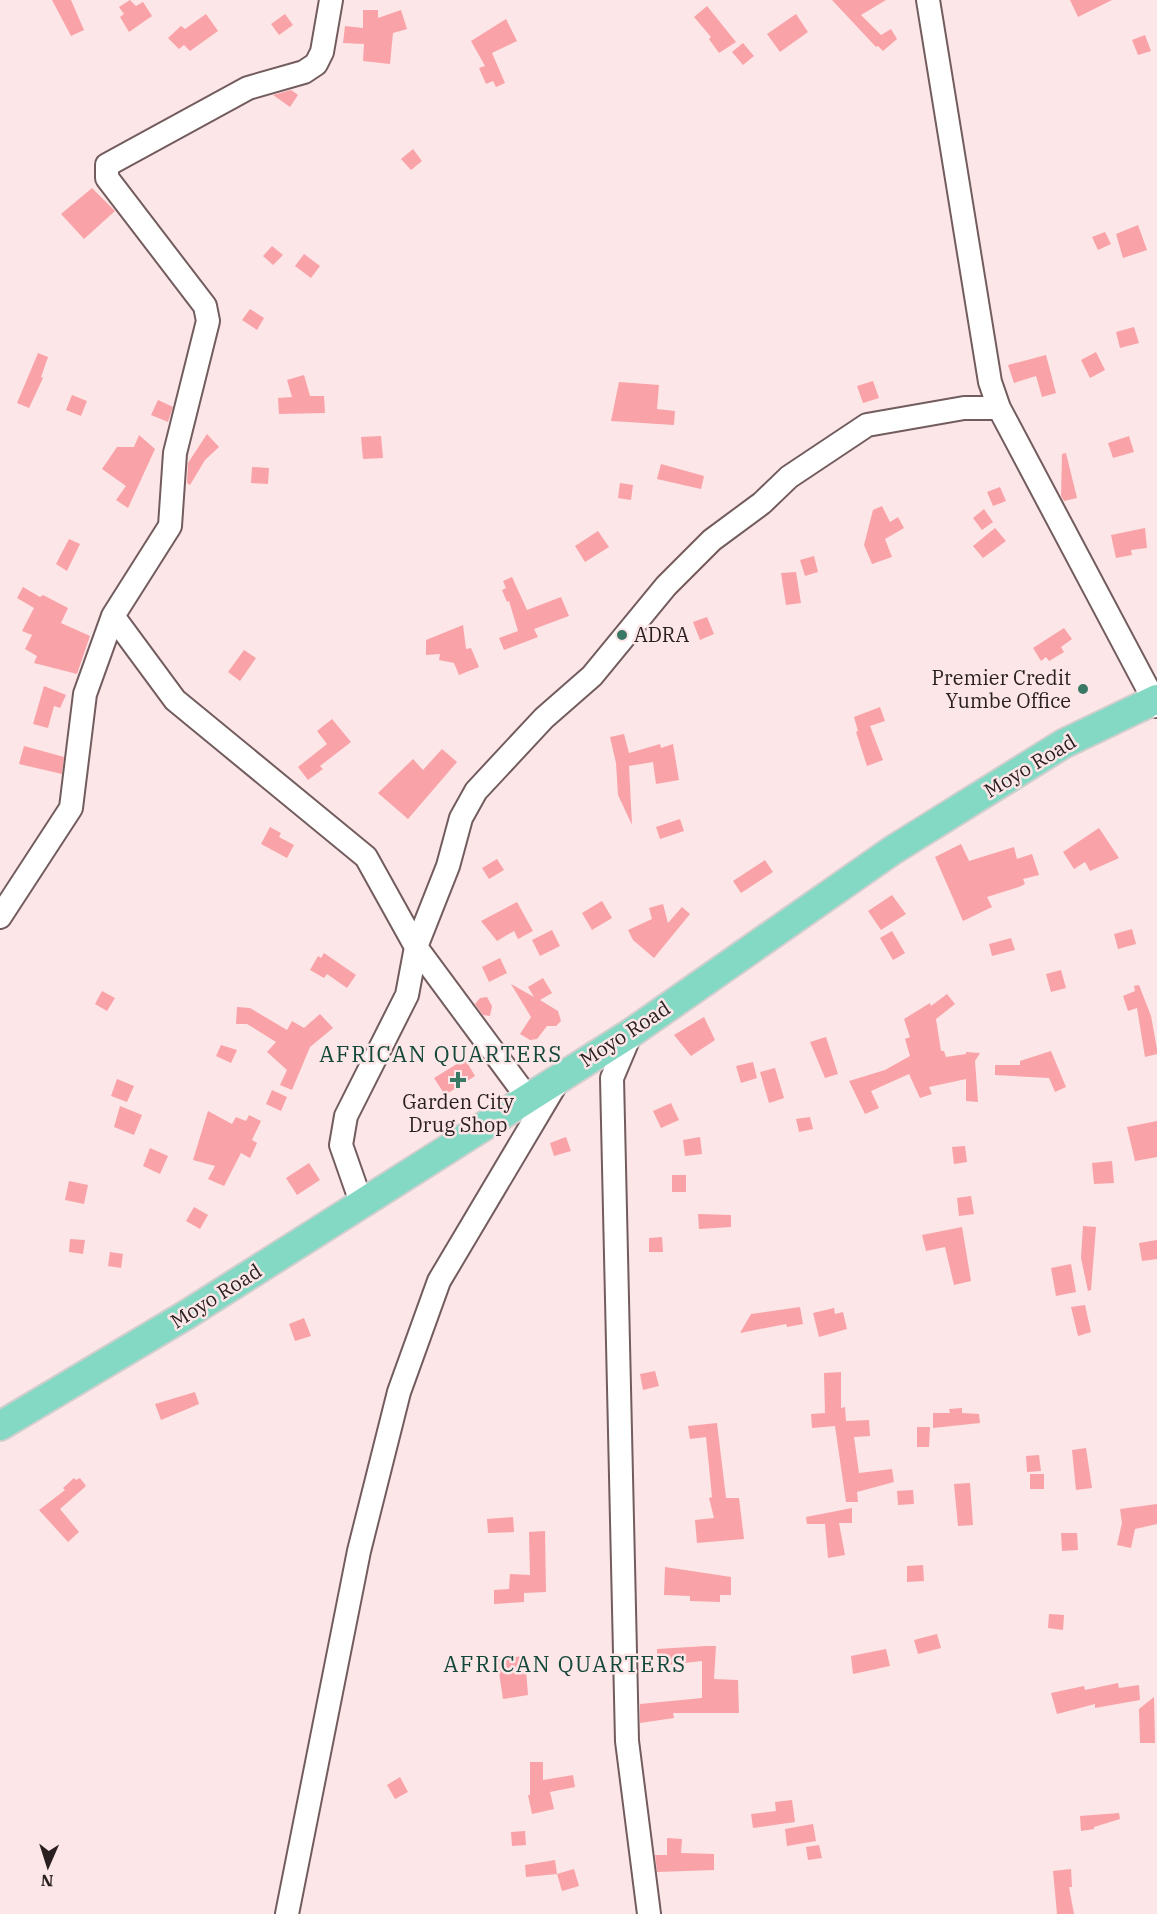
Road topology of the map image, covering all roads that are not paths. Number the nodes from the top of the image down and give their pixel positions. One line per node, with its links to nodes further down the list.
1 (331, 0): 6 (street)
2 (928, 0): 3 (street)
3 (990, 382): 4 (street); 5 (street)
4 (964, 408): 5 (street); 9 (street)
5 (999, 408): 7 (street)
6 (113, 616): 8 (street); 9 (street)
7 (1156, 702): 10 (main road, Moyo Road)
8 (0, 918)
9 (416, 947): 12 (street); 13 (street)
10 (631, 1033): 11 (main road, Moyo Road); 16 (street)
11 (561, 1075): 12 (main road, Moyo Road); 15 (street)
12 (527, 1096): 13 (main road, Moyo Road)
13 (362, 1205): 14 (main road, Moyo Road)
14 (0, 1426)
15 (287, 1914)
16 (649, 1914)

